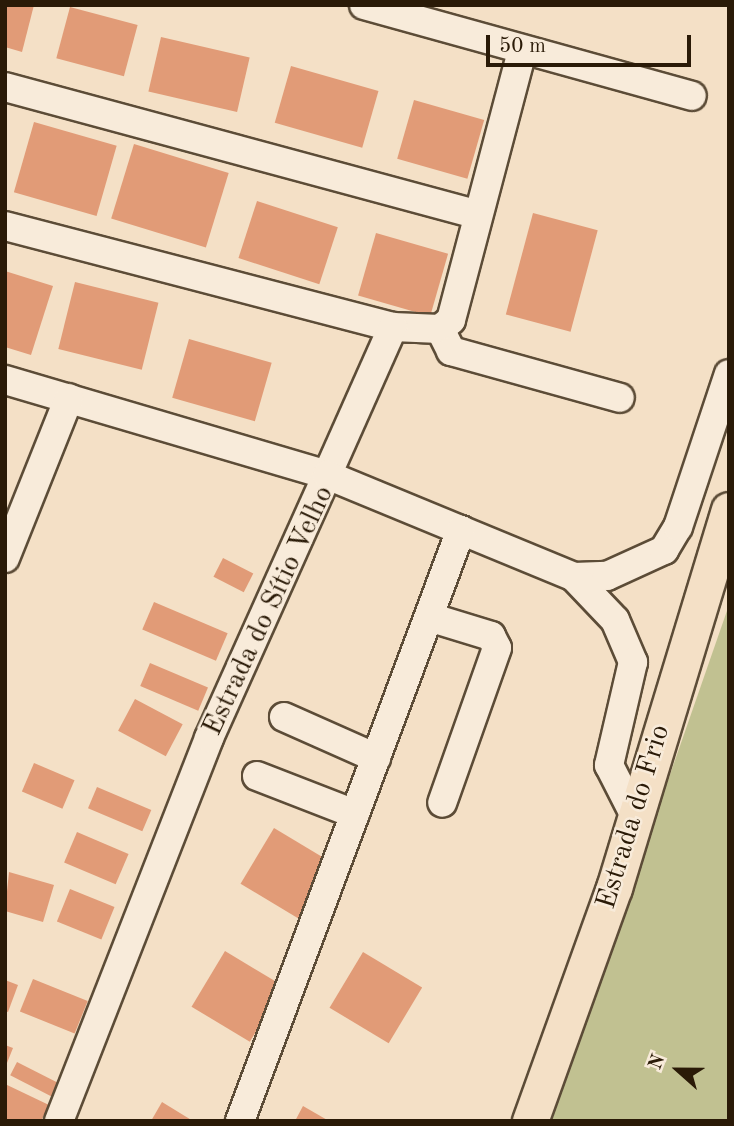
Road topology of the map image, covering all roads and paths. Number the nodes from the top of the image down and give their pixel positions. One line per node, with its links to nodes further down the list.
1 (364, 5): 2 (street)
2 (522, 52): 4 (street); 5 (street)
3 (5, 86): 5 (street)
4 (692, 96)
5 (478, 215): 8 (street)
6 (5, 226): 7 (street)
7 (393, 327): 8 (street); 13 (street)
8 (440, 329): 12 (street)
9 (729, 374): 17 (street)
10 (5, 380): 11 (street)
11 (69, 398): 13 (street); 16 (street)
12 (620, 398)
13 (327, 475): 15 (street, Estrada do Sítio Velho); 25 (street, Estrada do Sítio Velho)
14 (729, 510): 24 (main road, Estrada do Frio)
15 (461, 530): 17 (street, Estrada do Sítio Velho); 18 (street)
16 (5, 558)
17 (574, 577): 24 (street, Estrada do Sítio Velho)
18 (429, 617): 20 (street); 22 (street)
19 (284, 717): 20 (street)
20 (376, 758): 23 (street)
21 (257, 776): 23 (street)
22 (442, 803)
23 (355, 814): 26 (street)
24 (634, 814): 27 (main road, Estrada do Frio)
25 (58, 1121)
26 (240, 1121)
27 (530, 1121)

